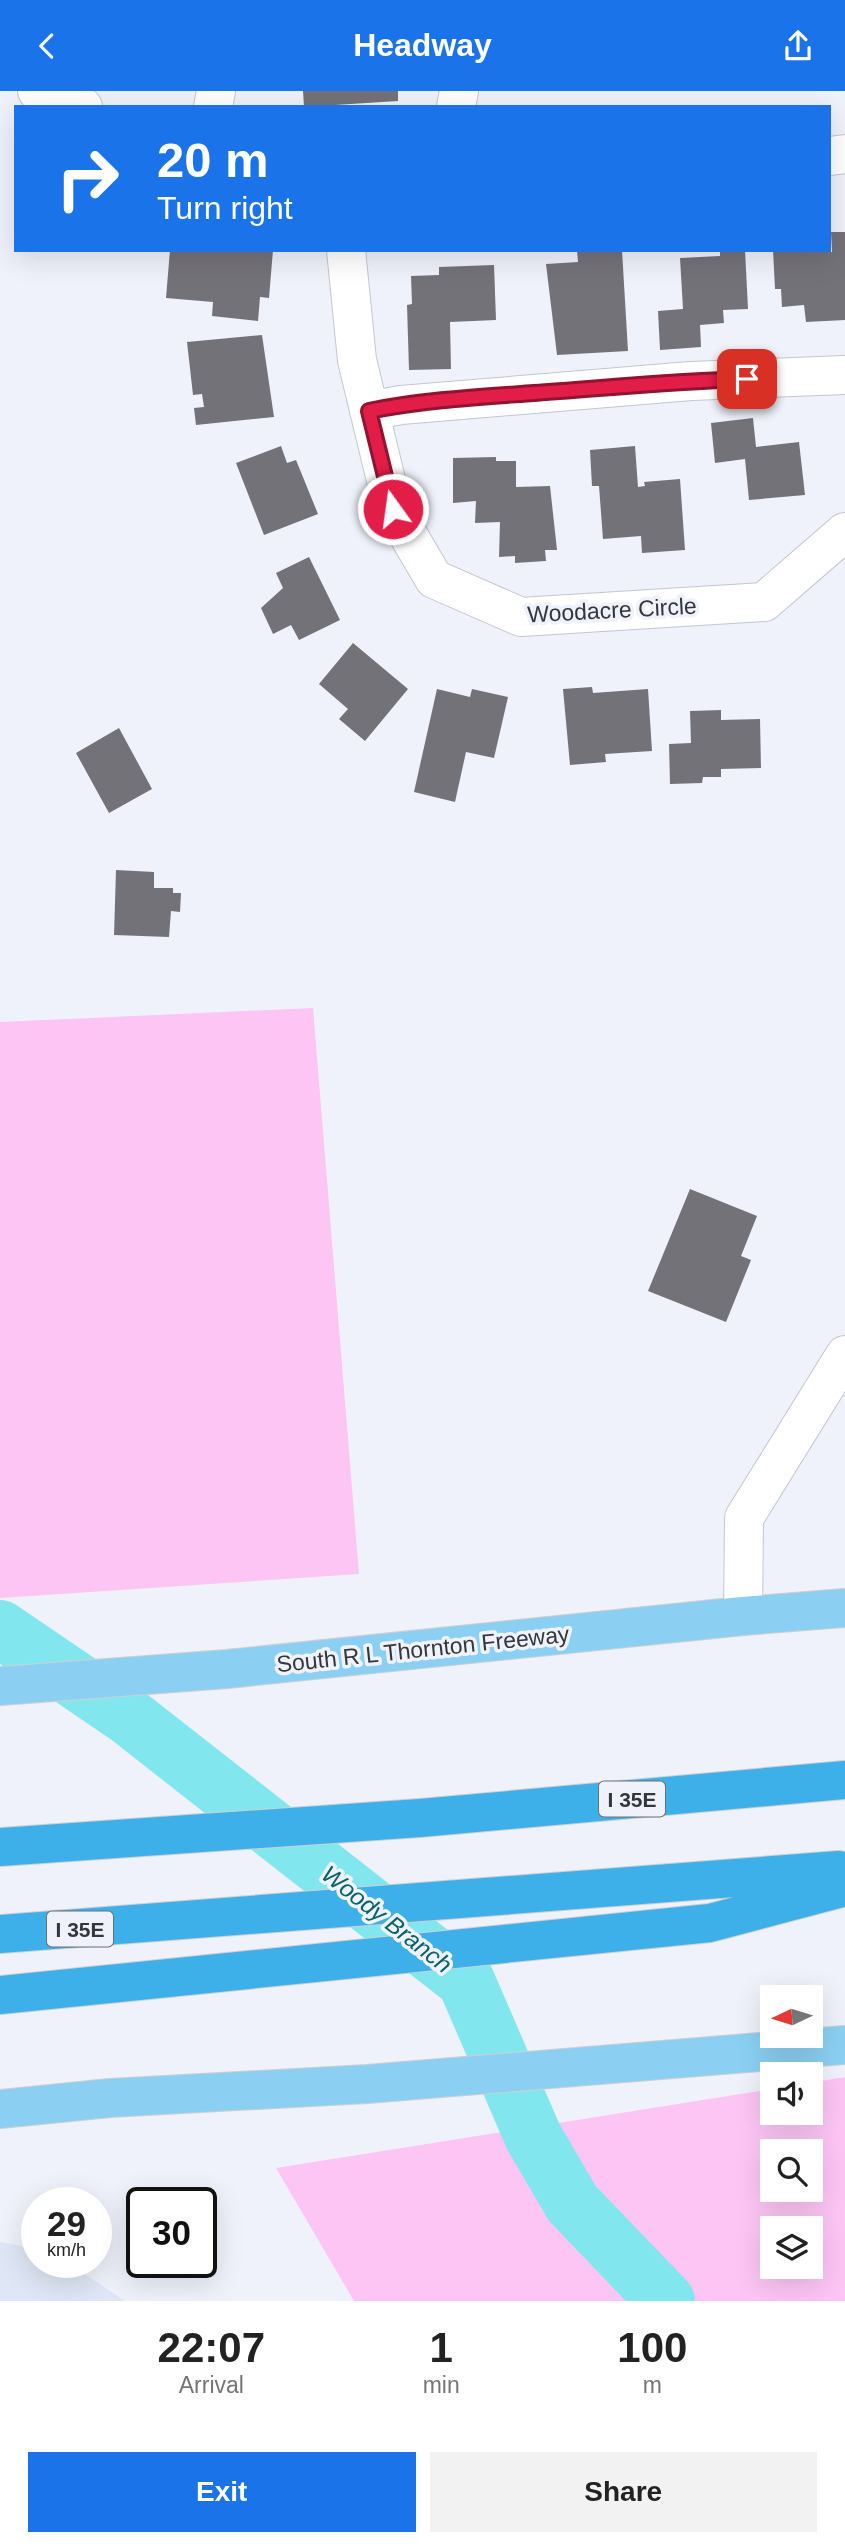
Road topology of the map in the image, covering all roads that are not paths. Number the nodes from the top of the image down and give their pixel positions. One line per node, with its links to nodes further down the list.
1 (37, 91): 2 (street)
2 (77, 105)
3 (346, 252): 5 (street, Woodacre Circle)
4 (845, 375): 5 (street)
5 (369, 411): 6 (street, Woodacre Circle)
6 (845, 532)
7 (845, 1355): 9 (street)
8 (845, 1608): 9 (main road, South R L Thornton Freeway)
9 (743, 1616): 10 (main road, South R L Thornton Freeway)
10 (0, 1686)
11 (845, 1780): 12 (highway, I 35E)
12 (0, 1847)
13 (845, 1870): 15 (highway, I 35E)
14 (845, 1887): 16 (highway)
15 (0, 1934)
16 (0, 1995)
17 (845, 2045): 18 (main road)
18 (0, 2109)

